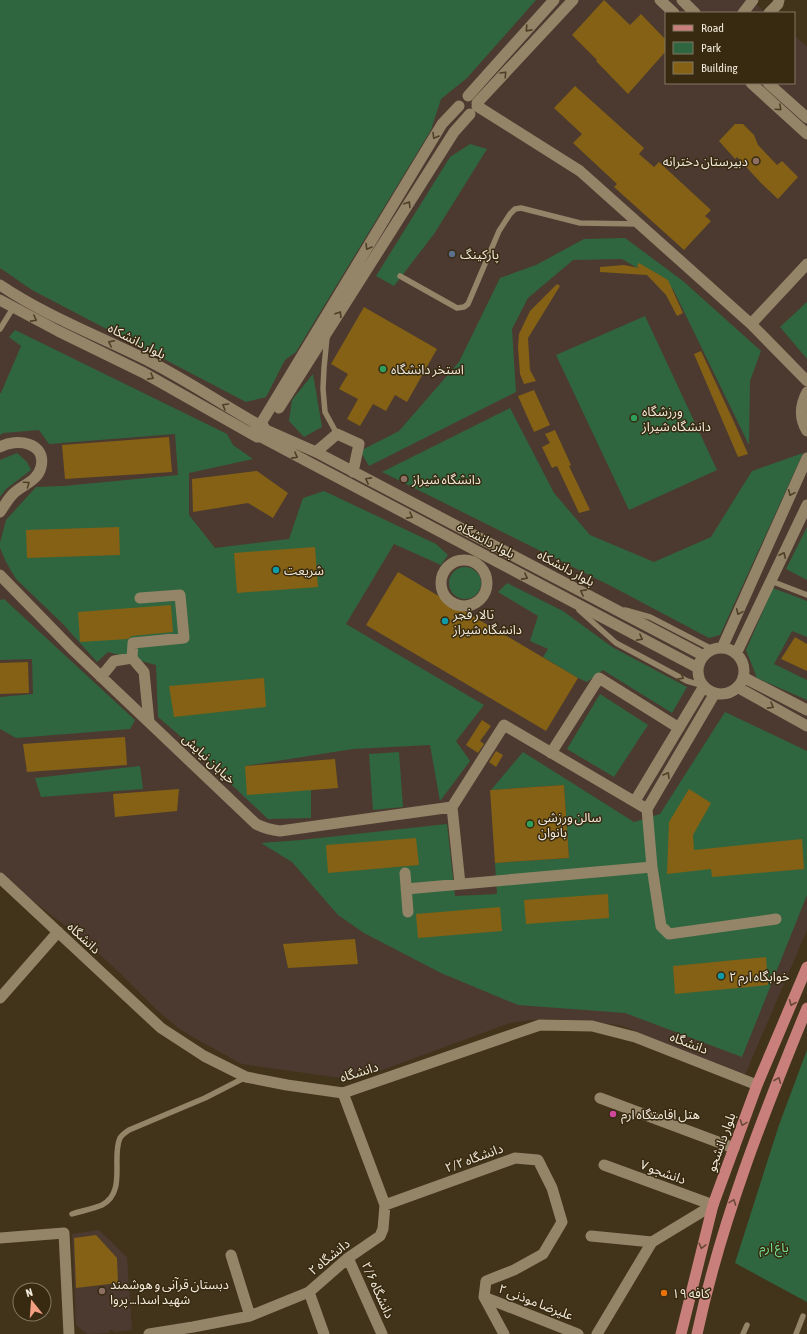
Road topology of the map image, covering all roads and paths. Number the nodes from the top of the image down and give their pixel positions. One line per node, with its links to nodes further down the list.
1 (554, 0): 13 (street, one-way to 13)
2 (574, 0): 13 (street, one-way to 2)
3 (660, 0): 7 (street)
4 (682, 0): 8 (street)
5 (753, 0): 9 (street)
6 (779, 0): 10 (street)
7 (673, 12)
8 (694, 12)
9 (744, 12)
10 (769, 12)
11 (752, 84): 15 (street, one-way to 15)
12 (769, 84): 14 (street)
13 (473, 104): 16 (street); 24 (street, one-way to 13); 26 (street, one-way to 26)
14 (807, 118)
15 (807, 134)
16 (640, 224): 18 (lane); 22 (street)
17 (807, 264): 22 (street)
18 (400, 276)
19 (0, 285): 28 (street, بلوار دانشکاه, one-way to 19)
20 (0, 300): 21 (street, بلوار دانشکاه)
21 (13, 308): 23 (lane); 28 (street, بلوار دانشکاه, one-way to 28)
22 (751, 324): 25 (street)
23 (0, 329)
24 (328, 331): 26 (street); 30 (lane)
25 (807, 381)
26 (286, 390): 28 (street)
27 (807, 392): 29 (street)
28 (261, 430): 32 (street, بلوار دانشکاه); 42 (street, بلوار دانشگاه, one-way to 42)
29 (807, 431)
30 (337, 434): 32 (street); 34 (street)
31 (0, 448): 36 (street, one-way to 31)
32 (316, 452): 34 (street, بلوار دانشکاه)
33 (807, 458): 44 (street, one-way to 44)
34 (353, 472): 43 (street, بلوار دانشکاه, one-way to 34)
35 (807, 505): 38 (street, one-way to 35)
36 (0, 512)
37 (0, 575): 49 (street, خیابان نیایش)
38 (771, 581): 40 (lane); 45 (street)
39 (484, 594): 39 (street)
40 (807, 595)
41 (140, 598): 47 (street)
42 (569, 600): 48 (street, بلوار دانشگاه, one-way to 48); 51 (lane, one-way to 51)
43 (607, 605): 44 (lane); 46 (street, بلوار دانشکاه)
44 (718, 649): 45 (street); 46 (street)
45 (736, 654): 50 (street)
46 (704, 656): 48 (street)
47 (132, 658): 49 (street); 55 (street)
48 (698, 668): 51 (street)
49 (101, 677): 55 (street, خیابان نیایش)
50 (743, 677): 52 (street); 54 (street)
51 (704, 686): 53 (street); 57 (street)
52 (737, 687): 53 (street); 56 (street, one-way to 56)
53 (715, 693): 61 (street, one-way to 53)
54 (807, 710)
55 (149, 722): 60 (street, خیابان نیایش)
56 (807, 726)
57 (679, 728): 58 (street); 59 (street)
58 (551, 753): 59 (street); 60 (street)
59 (635, 801): 61 (street)
60 (452, 807): 65 (street)
61 (646, 809): 62 (street)
62 (652, 867): 65 (street); 68 (street)
63 (405, 873): 66 (street)
64 (0, 878): 69 (street, دانشگاه)
65 (460, 884): 66 (street)
66 (406, 888): 67 (street)
67 (408, 912)
68 (776, 919)
69 (58, 932): 71 (street); 73 (street, دانشگاه)
70 (807, 967): 74 (main road, بلوار دانشجو, one-way to 74)
71 (0, 998)
72 (807, 1008): 100 (main road, one-way to 72)
73 (246, 1077): 75 (street, دانشگاه); 81 (lane)
74 (757, 1085): 75 (street, دانشگاه); 77 (main road, بلوار دانشجو, one-way to 77)
75 (344, 1093): 79 (street, ۲ دانشگاه)
76 (600, 1098): 77 (street)
77 (734, 1148): 80 (main road, بلوار دانشجو)
78 (604, 1165): 80 (street, ۷ دانشجو)
79 (385, 1205): 86 (street, ۲ دانشگاه); 88 (street, ۲/۲ دانشگاه)
80 (713, 1205): 84 (street); 99 (main road, بلوار دانشجو, one-way to 99)
81 (72, 1214)
82 (591, 1236): 84 (street)
83 (0, 1238): 92 (street)
84 (652, 1242): 98 (street)
85 (231, 1255): 89 (street)
86 (348, 1258): 87 (street, ۲ دانشگاه); 95 (street, ۲/۶ دانشگاه)
87 (309, 1292): 89 (street, ۲ دانشگاه); 94 (street)
88 (484, 1297): 96 (street); 97 (street, ۲ علیرضا موذنی)
89 (250, 1316): 93 (street, ۲ دانشگاه)
90 (803, 1316): 102 (lane)
91 (747, 1325): 101 (lane)
92 (69, 1334)
93 (149, 1334)
94 (324, 1334)
95 (382, 1334)
96 (504, 1334)
97 (578, 1334)
98 (597, 1334)
99 (681, 1334)
100 (697, 1334)
101 (743, 1334)
102 (796, 1334)

